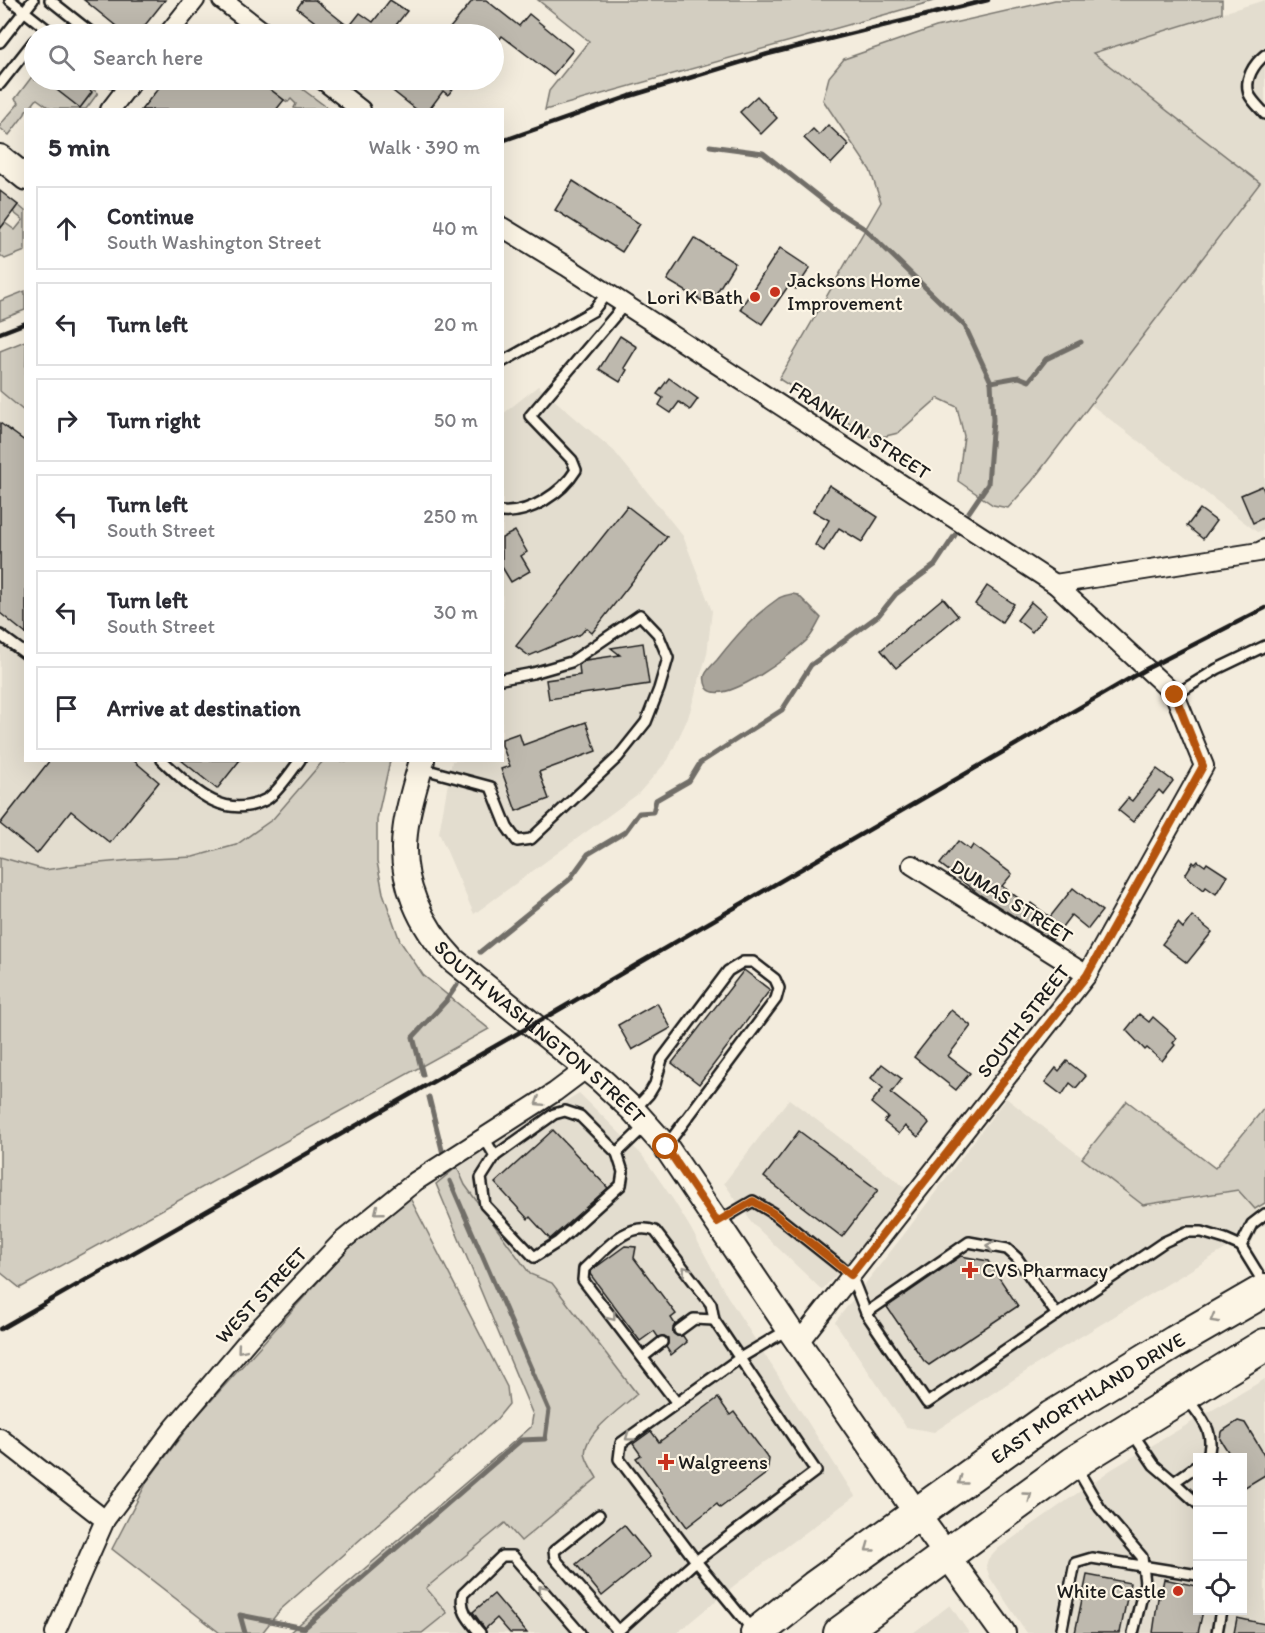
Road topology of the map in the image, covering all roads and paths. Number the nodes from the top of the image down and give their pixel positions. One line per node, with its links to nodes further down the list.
1 (10, 0): 6 (lane)
2 (33, 0): 6 (lane)
3 (50, 0): 8 (lane)
4 (195, 0): 9 (street)
5 (222, 0): 10 (street)
6 (24, 11): 7 (lane); 11 (lane)
7 (36, 24)
8 (80, 24)
9 (176, 24)
10 (253, 24)
11 (0, 42)
12 (24, 54): 14 (lane)
13 (1265, 55): 19 (lane)
14 (0, 84)
15 (120, 90): 18 (street)
16 (334, 90): 17 (street)
17 (352, 107)
18 (111, 108)
19 (1265, 114)
20 (0, 157): 21 (main road)
21 (24, 176)
22 (504, 228): 23 (street, FRANKLIN STREET)
23 (607, 293): 24 (street, FRANKLIN STREET); 25 (lane)
24 (625, 304): 26 (lane); 28 (street, FRANKLIN STREET)
25 (504, 361)
26 (504, 512)
27 (1265, 549): 28 (street)
28 (1056, 584): 33 (street, FRANKLIN STREET)
29 (0, 635): 31 (lane)
30 (1265, 646): 33 (lane)
31 (24, 653)
32 (504, 679): 36 (lane)
33 (1175, 695): 38 (street, SOUTH STREET)
34 (164, 762): 35 (lane)
35 (298, 762)
36 (421, 764): 39 (main road, SOUTH WASHINGTON STREET)
37 (912, 865): 38 (street, DUMAS STREET)
38 (1087, 975): 48 (street, SOUTH STREET)
39 (587, 1068): 40 (main road, SOUTH WASHINGTON STREET); 41 (street, WEST STREET, one-way to 41)
40 (640, 1117): 42 (main road, SOUTH WASHINGTON STREET); 42 (lane); 43 (lane)
41 (483, 1136): 44 (lane); 71 (street, WEST STREET, one-way to 71)
42 (666, 1147): 46 (main road, SOUTH WASHINGTON STREET)
43 (617, 1154): 44 (lane); 44 (lane)
44 (495, 1156)
45 (1265, 1214): 47 (lane)
46 (717, 1222): 48 (lane); 55 (main road, SOUTH WASHINGTON STREET)
47 (1241, 1246): 49 (lane); 52 (lane)
48 (851, 1275): 51 (lane); 55 (street, SOUTH STREET)
49 (1265, 1285)
50 (1265, 1290): 69 (highway, EAST MORTHLAND DRIVE, one-way to 69)
51 (866, 1313): 52 (lane, one-way to 51); 52 (lane)
52 (1057, 1315)
53 (714, 1320): 54 (lane); 58 (lane, one-way to 58); 59 (lane)
54 (679, 1330)
55 (794, 1336): 59 (lane); 69 (main road, SOUTH WASHINGTON STREET)
56 (662, 1342): 58 (lane)
57 (1265, 1345): 60 (highway)
58 (643, 1357): 61 (lane)
59 (740, 1358): 61 (lane); 73 (lane)
60 (1184, 1394): 62 (highway); 64 (lane)
61 (677, 1403): 73 (lane, one-way to 73)
62 (1129, 1428): 65 (highway); 67 (lane)
63 (0, 1438): 71 (street)
64 (1209, 1453)
65 (1073, 1463): 72 (highway, one-way to 65); 74 (lane)
66 (1193, 1468): 67 (lane)
67 (1174, 1482): 68 (lane)
68 (1193, 1500)
69 (917, 1514): 72 (main road, SOUTH WASHINGTON STREET); 81 (highway, EAST MORTHLAND DRIVE, one-way to 81)
70 (599, 1515): 77 (lane)
71 (105, 1520): 78 (street, WEST STREET)
72 (947, 1555): 82 (highway); 83 (main road, SOUTH WASHINGTON STREET)
73 (696, 1561): 77 (lane); 81 (lane)
74 (1143, 1566): 75 (lane); 84 (lane); 85 (lane)
75 (1193, 1574)
76 (1220, 1615): 86 (lane)
77 (617, 1632)
78 (55, 1633)
79 (480, 1633): 80 (lane, one-way to 79)
80 (580, 1633)
81 (756, 1633)
82 (840, 1633)
83 (1003, 1633)
84 (1060, 1633)
85 (1133, 1633)
86 (1217, 1633)

